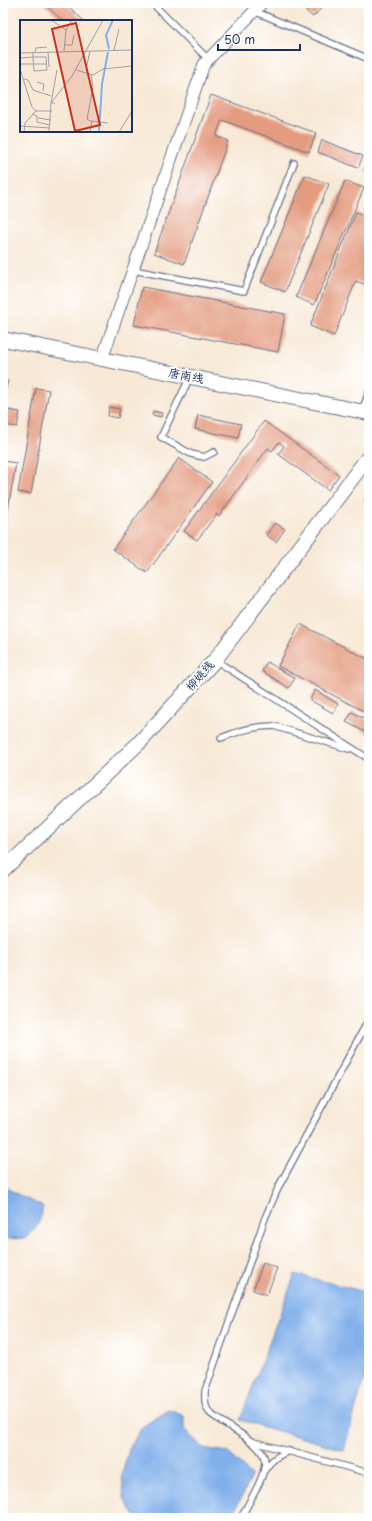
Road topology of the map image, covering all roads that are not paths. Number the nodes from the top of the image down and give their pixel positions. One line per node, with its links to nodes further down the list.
1 (152, 3): 4 (lane)
2 (262, 3): 3 (street)
3 (254, 11): 4 (street); 5 (lane)
4 (208, 59): 7 (street)
5 (369, 59)
6 (294, 163): 7 (lane)
7 (133, 270): 9 (street)
8 (3, 339): 9 (street, 唐南线)
9 (102, 359): 10 (street, 唐南线)
10 (190, 377): 12 (street, 唐南线); 13 (lane)
11 (369, 392): 12 (lane)
12 (365, 412)
13 (214, 452)
14 (369, 456): 15 (street, 柳姚线)
15 (214, 660): 17 (lane); 19 (street, 柳姚线)
16 (221, 738): 17 (lane)
17 (355, 751): 18 (lane)
18 (369, 759)
19 (3, 870)
20 (369, 1018): 21 (lane)
21 (250, 1441): 22 (lane); 24 (lane)
22 (289, 1451): 23 (lane); 24 (lane)
23 (369, 1473)
24 (262, 1475): 25 (lane)
25 (241, 1518)

